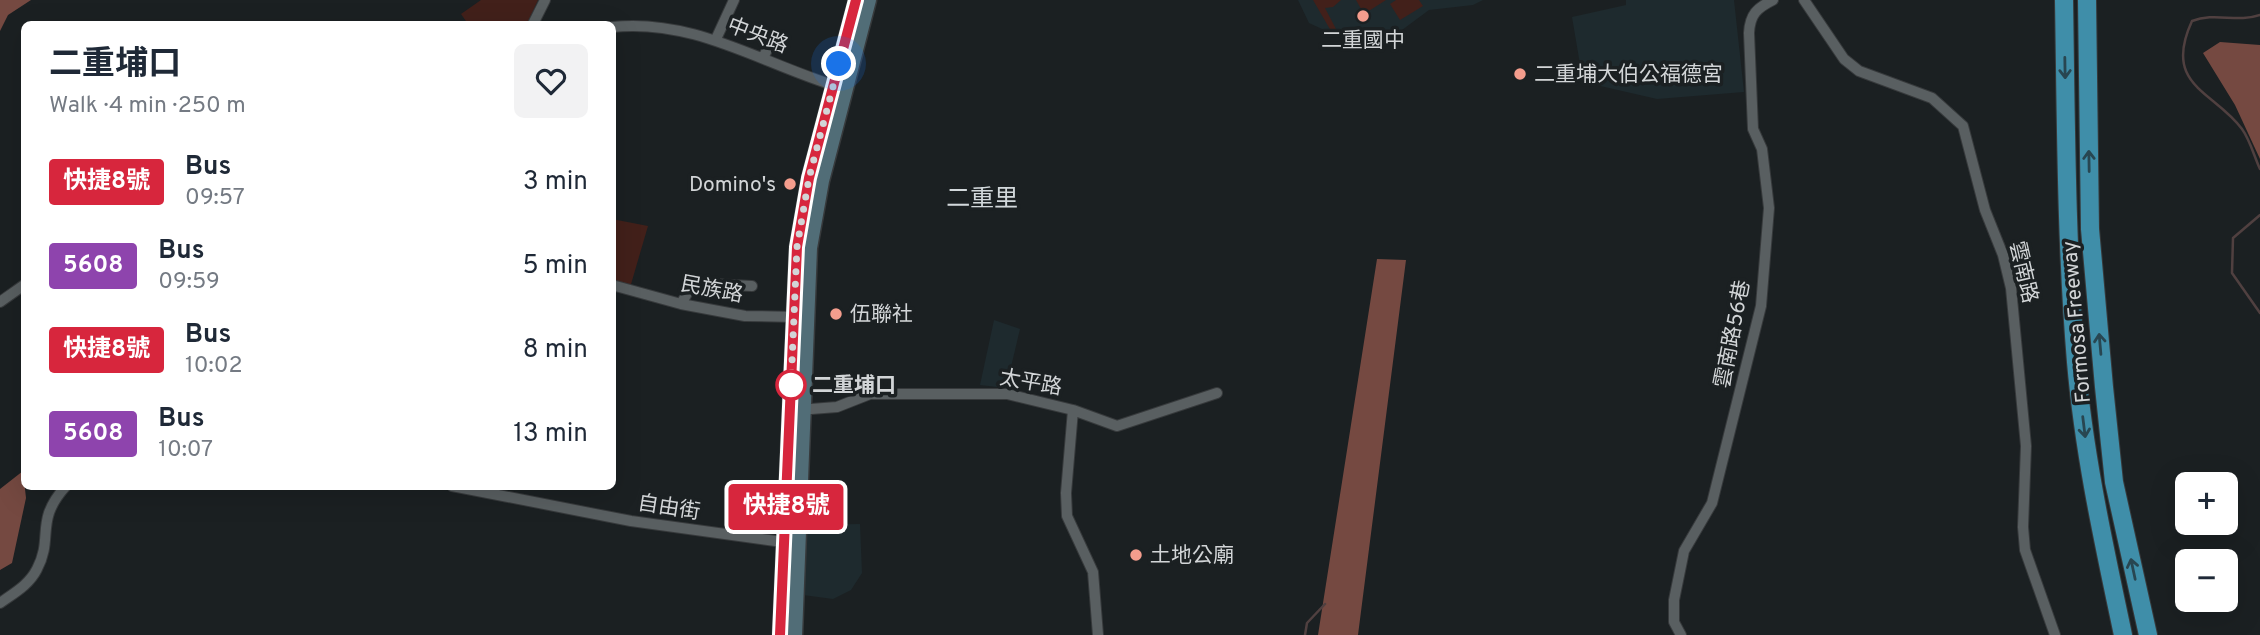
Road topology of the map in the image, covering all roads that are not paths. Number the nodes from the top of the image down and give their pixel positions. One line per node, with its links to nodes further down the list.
1 (545, 0): 9 (street)
2 (734, 0): 12 (street)
3 (856, 0): 14 (main road)
4 (869, 0): 14 (main road)
5 (1773, 0): 31 (street, 雲南路56巷)
6 (1804, 0): 32 (street, 雲南路)
7 (2064, 0): 33 (highway, Formosa Freeway, one-way to 33)
8 (2087, 0): 34 (highway, Formosa Freeway, one-way to 8)
9 (534, 21)
10 (616, 27): 12 (street, 中央路)
11 (775, 34): 13 (street)
12 (716, 39): 13 (street, 中央路)
13 (763, 58): 14 (street, 中央路)
14 (839, 87): 20 (main road)
15 (616, 286): 19 (street, 民族路)
16 (752, 286): 19 (street)
17 (21, 287): 18 (street)
18 (0, 302)
19 (681, 304): 20 (street, 民族路)
20 (799, 317): 22 (main road)
21 (1217, 393): 23 (street, 太平路)
22 (797, 410): 23 (street, 太平路); 26 (main road)
23 (1073, 410): 30 (street)
24 (62, 490): 27 (street)
25 (472, 490): 26 (street, 自由街)
26 (791, 543): 28 (main road); 29 (main road)
27 (0, 603)
28 (780, 635)
29 (795, 635)
30 (1098, 635)
31 (1681, 635)
32 (2055, 635)
33 (2123, 635)
34 (2148, 635)

